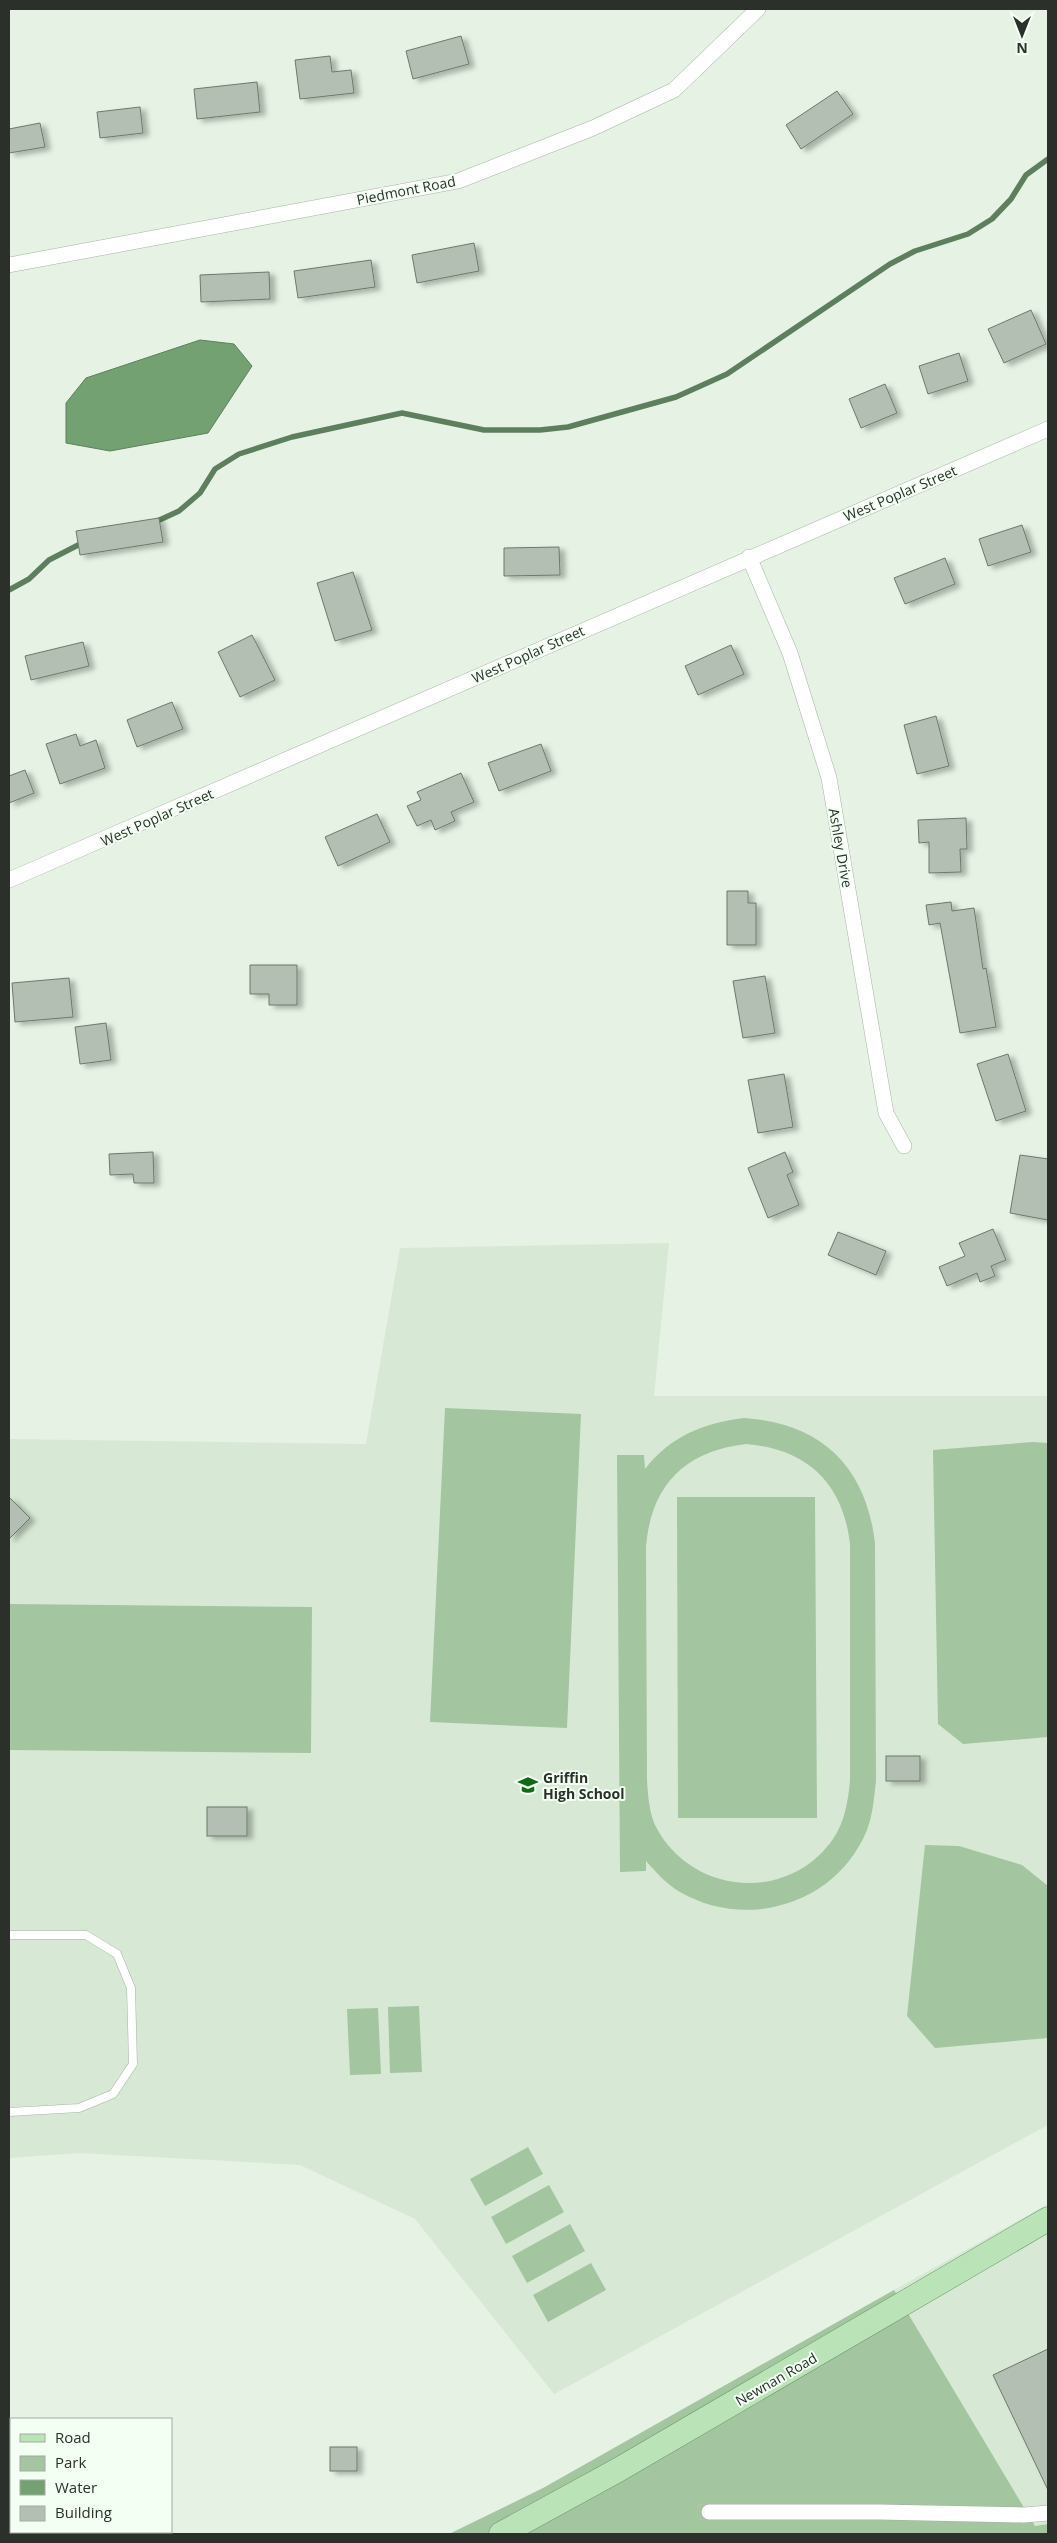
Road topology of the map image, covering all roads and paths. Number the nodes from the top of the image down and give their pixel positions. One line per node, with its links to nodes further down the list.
1 (758, 9): 2 (street, Piedmont Road)
2 (9, 265)
3 (1048, 429): 4 (street, West Poplar Street)
4 (749, 558): 5 (street, West Poplar Street); 6 (street, Ashley Drive)
5 (9, 880)
6 (904, 1146)
7 (9, 1936): 8 (lane)
8 (9, 2112)
9 (1048, 2219): 12 (main road, Newnan Road)
10 (709, 2512): 11 (street)
11 (1048, 2513)
12 (501, 2534)

